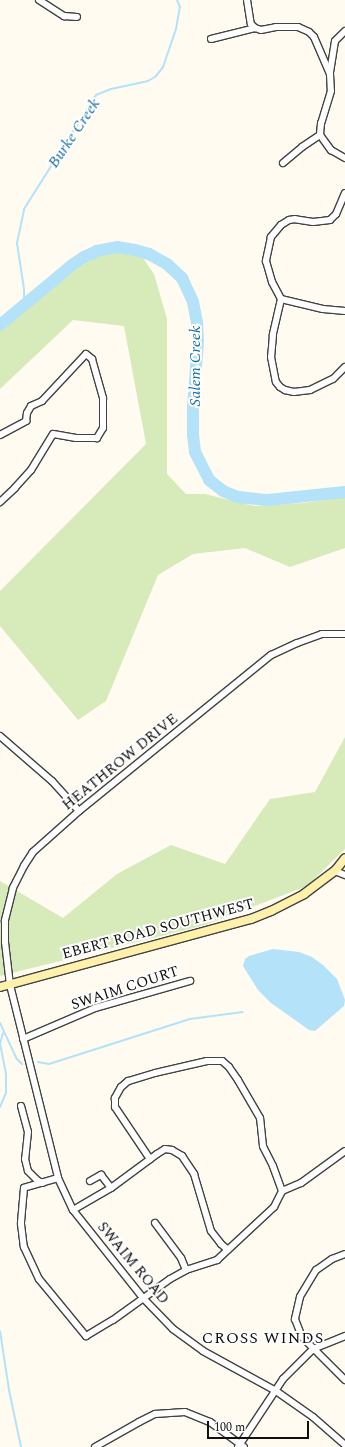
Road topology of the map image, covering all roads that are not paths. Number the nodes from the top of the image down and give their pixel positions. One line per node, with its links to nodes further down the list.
1 (39, 0): 3 (street)
2 (247, 0): 4 (street)
3 (77, 17)
4 (255, 28): 6 (street); 7 (street)
5 (345, 31): 7 (street)
6 (211, 39)
7 (330, 74): 8 (street)
8 (320, 135): 9 (street); 10 (street)
9 (345, 158)
10 (283, 163)
11 (345, 194): 12 (street)
12 (281, 299): 13 (street); 14 (street)
13 (345, 310)
14 (345, 367)
15 (0, 435): 16 (street)
16 (0, 502)
17 (345, 634): 19 (street, HEATHROW DRIVE)
18 (0, 736): 19 (street)
19 (79, 811): 24 (street, HEATHROW DRIVE)
20 (345, 858): 21 (main road, EBERT ROAD SOUTHWEST)
21 (335, 871): 22 (street); 24 (main road, EBERT ROAD SOUTHWEST)
22 (345, 875)
23 (190, 981): 27 (street, SWAIM COURT)
24 (10, 984): 25 (main road, EBERT ROAD SOUTHWEST); 26 (street, HEATHROW DRIVE)
25 (0, 987)
26 (16, 1012): 27 (street, SWAIM ROAD)
27 (23, 1039): 31 (street, SWAIM ROAD)
28 (21, 1106): 33 (street)
29 (345, 1150): 35 (street)
30 (150, 1159): 34 (street); 35 (street); 38 (street)
31 (58, 1178): 33 (street); 36 (street, SWAIM ROAD)
32 (90, 1181): 34 (street)
33 (44, 1183): 41 (street)
34 (111, 1188): 36 (street)
35 (282, 1191): 38 (street)
36 (73, 1210): 41 (street, SWAIM ROAD)
37 (155, 1223): 40 (street)
38 (227, 1249): 40 (street)
39 (345, 1254): 43 (street)
40 (186, 1270): 41 (street)
41 (143, 1298): 45 (street, SWAIM ROAD)
42 (345, 1336): 43 (street)
43 (314, 1349): 44 (street); 45 (street)
44 (345, 1380)
45 (276, 1391): 46 (street, SWAIM ROAD); 47 (street)
46 (345, 1445)
47 (241, 1446): 48 (street)
48 (95, 1447)

